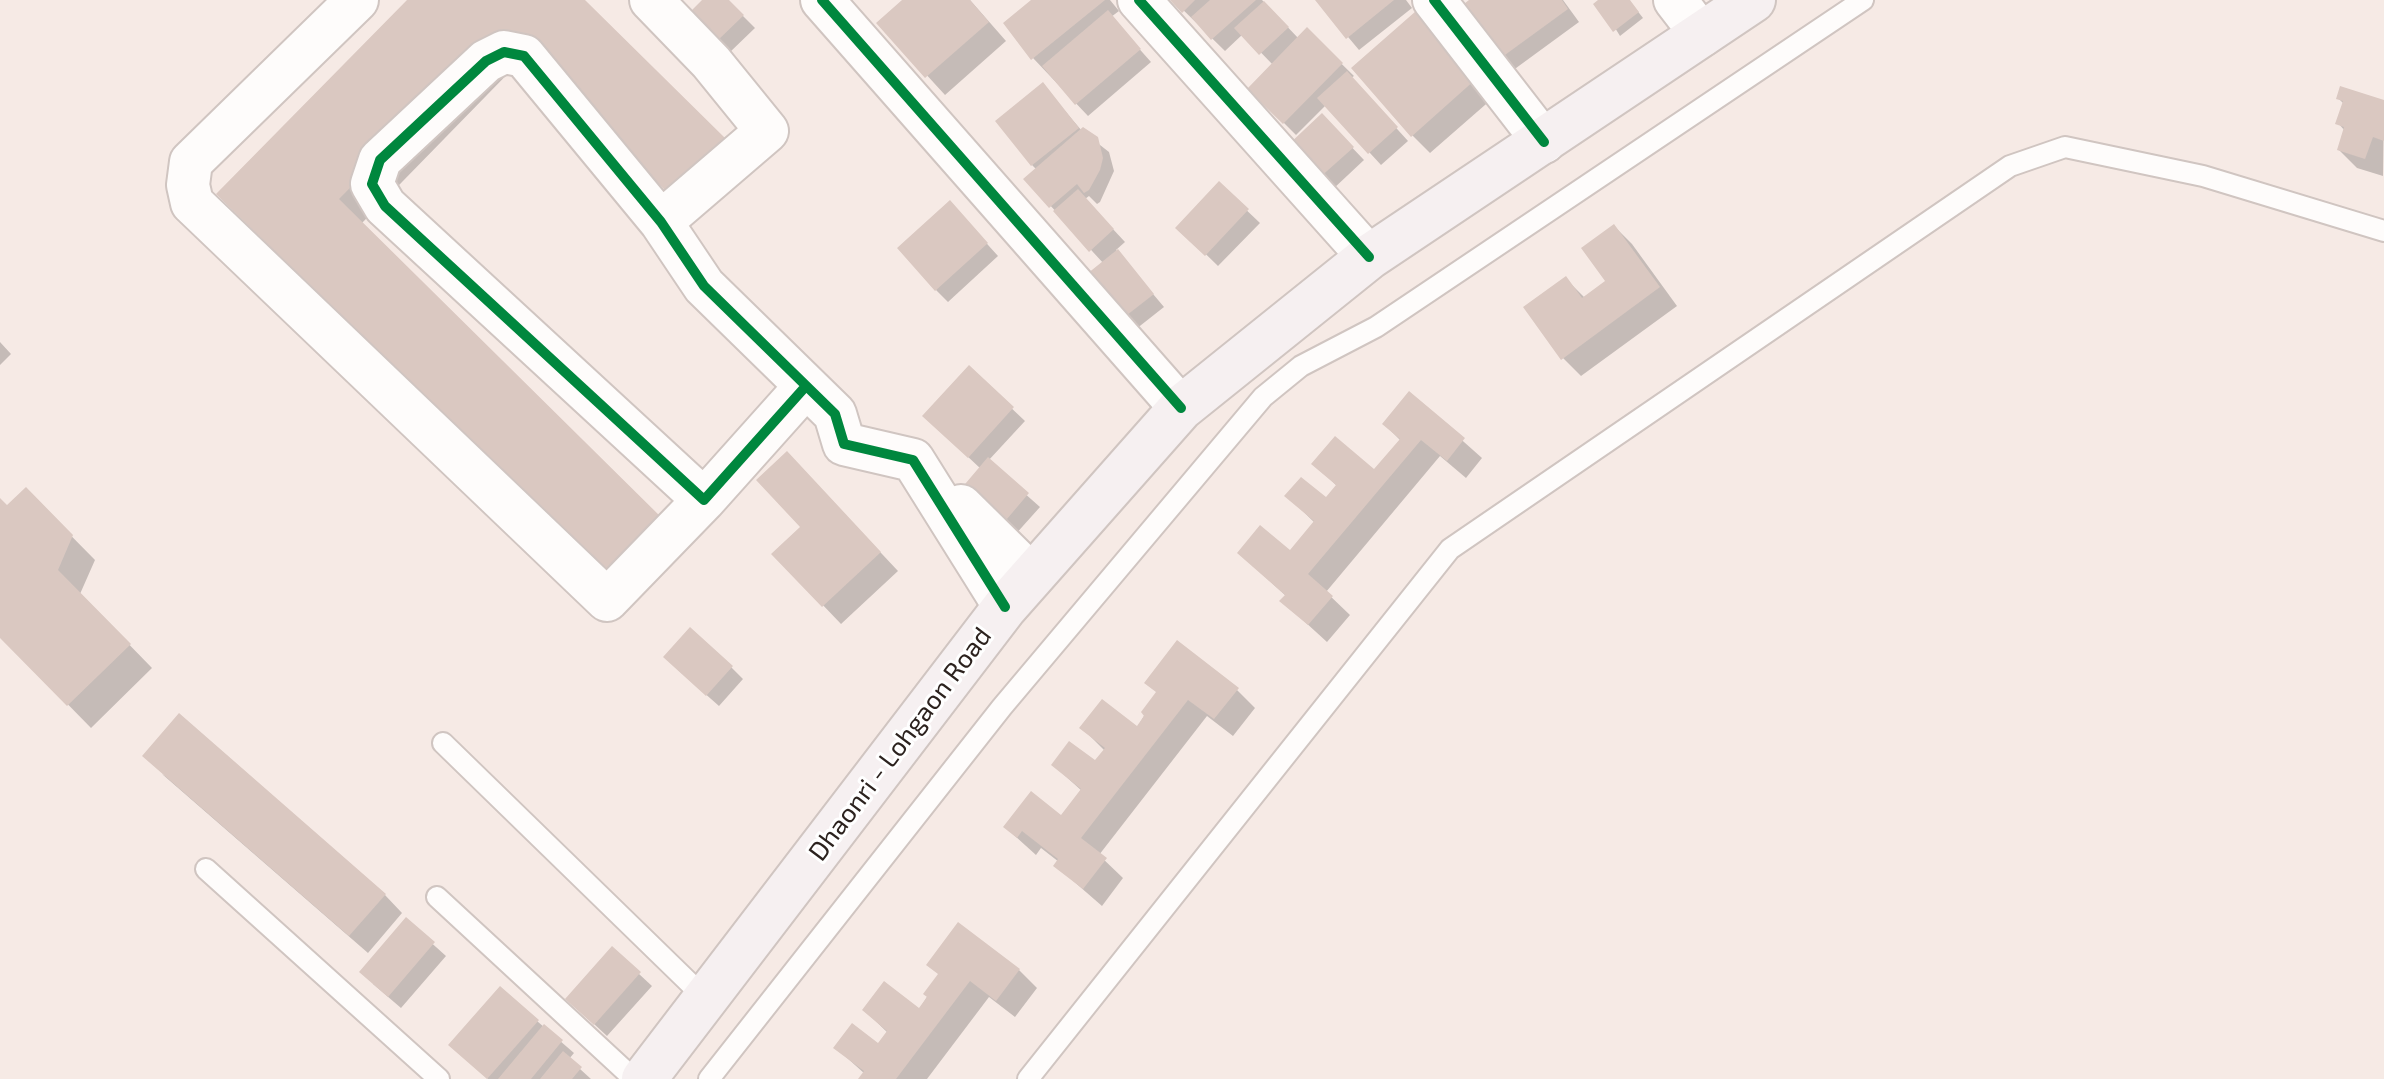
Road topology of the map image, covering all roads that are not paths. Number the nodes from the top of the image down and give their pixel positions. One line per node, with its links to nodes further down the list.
1 (357, 0): 16 (street)
2 (651, 0): 11 (street)
3 (822, 0): 15 (street)
4 (1139, 0): 13 (street)
5 (1434, 0): 10 (street)
6 (1675, 0): 9 (street)
7 (1753, 0): 9 (main road, Dhaonri - Lohgaon Road)
8 (1863, 0): 25 (lane)
9 (1702, 35): 10 (main road, Dhaonri - Lohgaon Road)
10 (1544, 142): 13 (main road, Dhaonri - Lohgaon Road)
11 (661, 222): 14 (street); 16 (street)
12 (2384, 231): 26 (lane)
13 (1369, 257): 15 (main road, Dhaonri - Lohgaon Road)
14 (820, 400): 16 (street); 17 (street)
15 (1181, 408): 17 (main road, Dhaonri - Lohgaon Road)
16 (704, 500)
17 (1018, 591): 21 (main road, Dhaonri - Lohgaon Road)
18 (443, 743): 21 (lane)
19 (206, 869): 22 (lane)
20 (437, 897): 23 (lane)
21 (706, 999): 24 (main road, Dhaonri - Lohgaon Road)
22 (439, 1079)
23 (634, 1079)
24 (644, 1079)
25 (709, 1079)
26 (1028, 1079)

